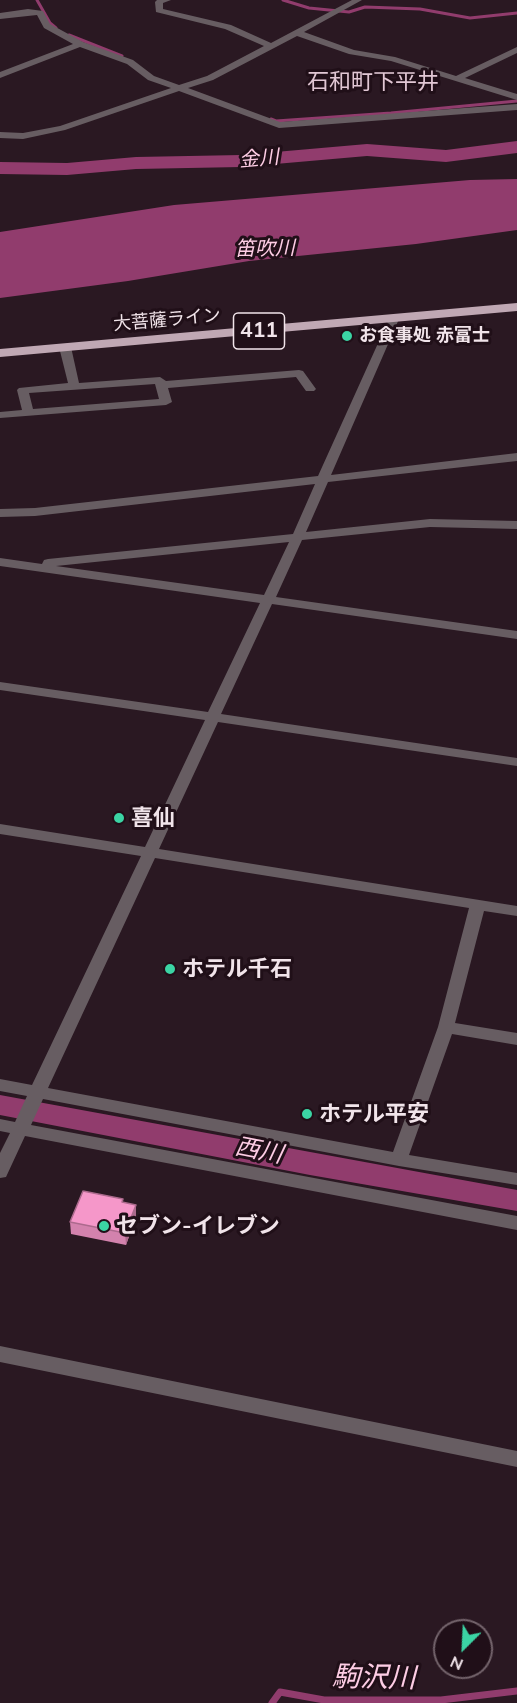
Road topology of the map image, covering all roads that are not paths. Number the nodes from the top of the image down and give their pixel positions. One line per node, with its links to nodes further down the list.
1 (358, 0): 4 (street)
2 (162, 1): 6 (street)
3 (0, 16): 5 (street)
4 (295, 32): 6 (street); 9 (street)
5 (80, 44): 8 (street); 10 (street)
6 (269, 45): 10 (street)
7 (517, 50): 9 (street)
8 (0, 75)
9 (456, 78): 11 (street)
10 (181, 89): 12 (street); 13 (street)
11 (517, 97)
12 (517, 107)
13 (0, 135)
14 (517, 307): 15 (highway, 大菩薩ライン / 411)
15 (394, 319): 16 (highway, 大菩薩ライン / 411); 24 (street)
16 (65, 347): 17 (highway, 大菩薩ライン / 411); 19 (street)
17 (0, 353)
18 (162, 385): 19 (street); 20 (street); 21 (street)
19 (74, 386): 21 (street)
20 (309, 389)
21 (28, 413): 22 (street)
22 (0, 416)
23 (517, 457): 24 (street)
24 (324, 478): 25 (street); 27 (street)
25 (0, 513)
26 (517, 525): 27 (street)
27 (297, 538): 29 (street); 30 (street)
28 (0, 562): 29 (street)
29 (27, 565): 30 (street)
30 (268, 602): 31 (street); 33 (street)
31 (517, 635)
32 (0, 686): 33 (street)
33 (213, 716): 34 (street); 36 (street)
34 (516, 758)
35 (0, 829): 36 (street)
36 (151, 854): 37 (street); 42 (street)
37 (478, 905): 38 (street); 39 (street)
38 (517, 911)
39 (446, 1027): 40 (street); 45 (street)
40 (517, 1040)
41 (0, 1085): 42 (street)
42 (38, 1094): 44 (street); 45 (street)
43 (0, 1125): 44 (street)
44 (20, 1125): 46 (street); 48 (street)
45 (399, 1160): 47 (street)
46 (0, 1172)
47 (517, 1179)
48 (517, 1223)
49 (0, 1354): 50 (street)
50 (517, 1459)

